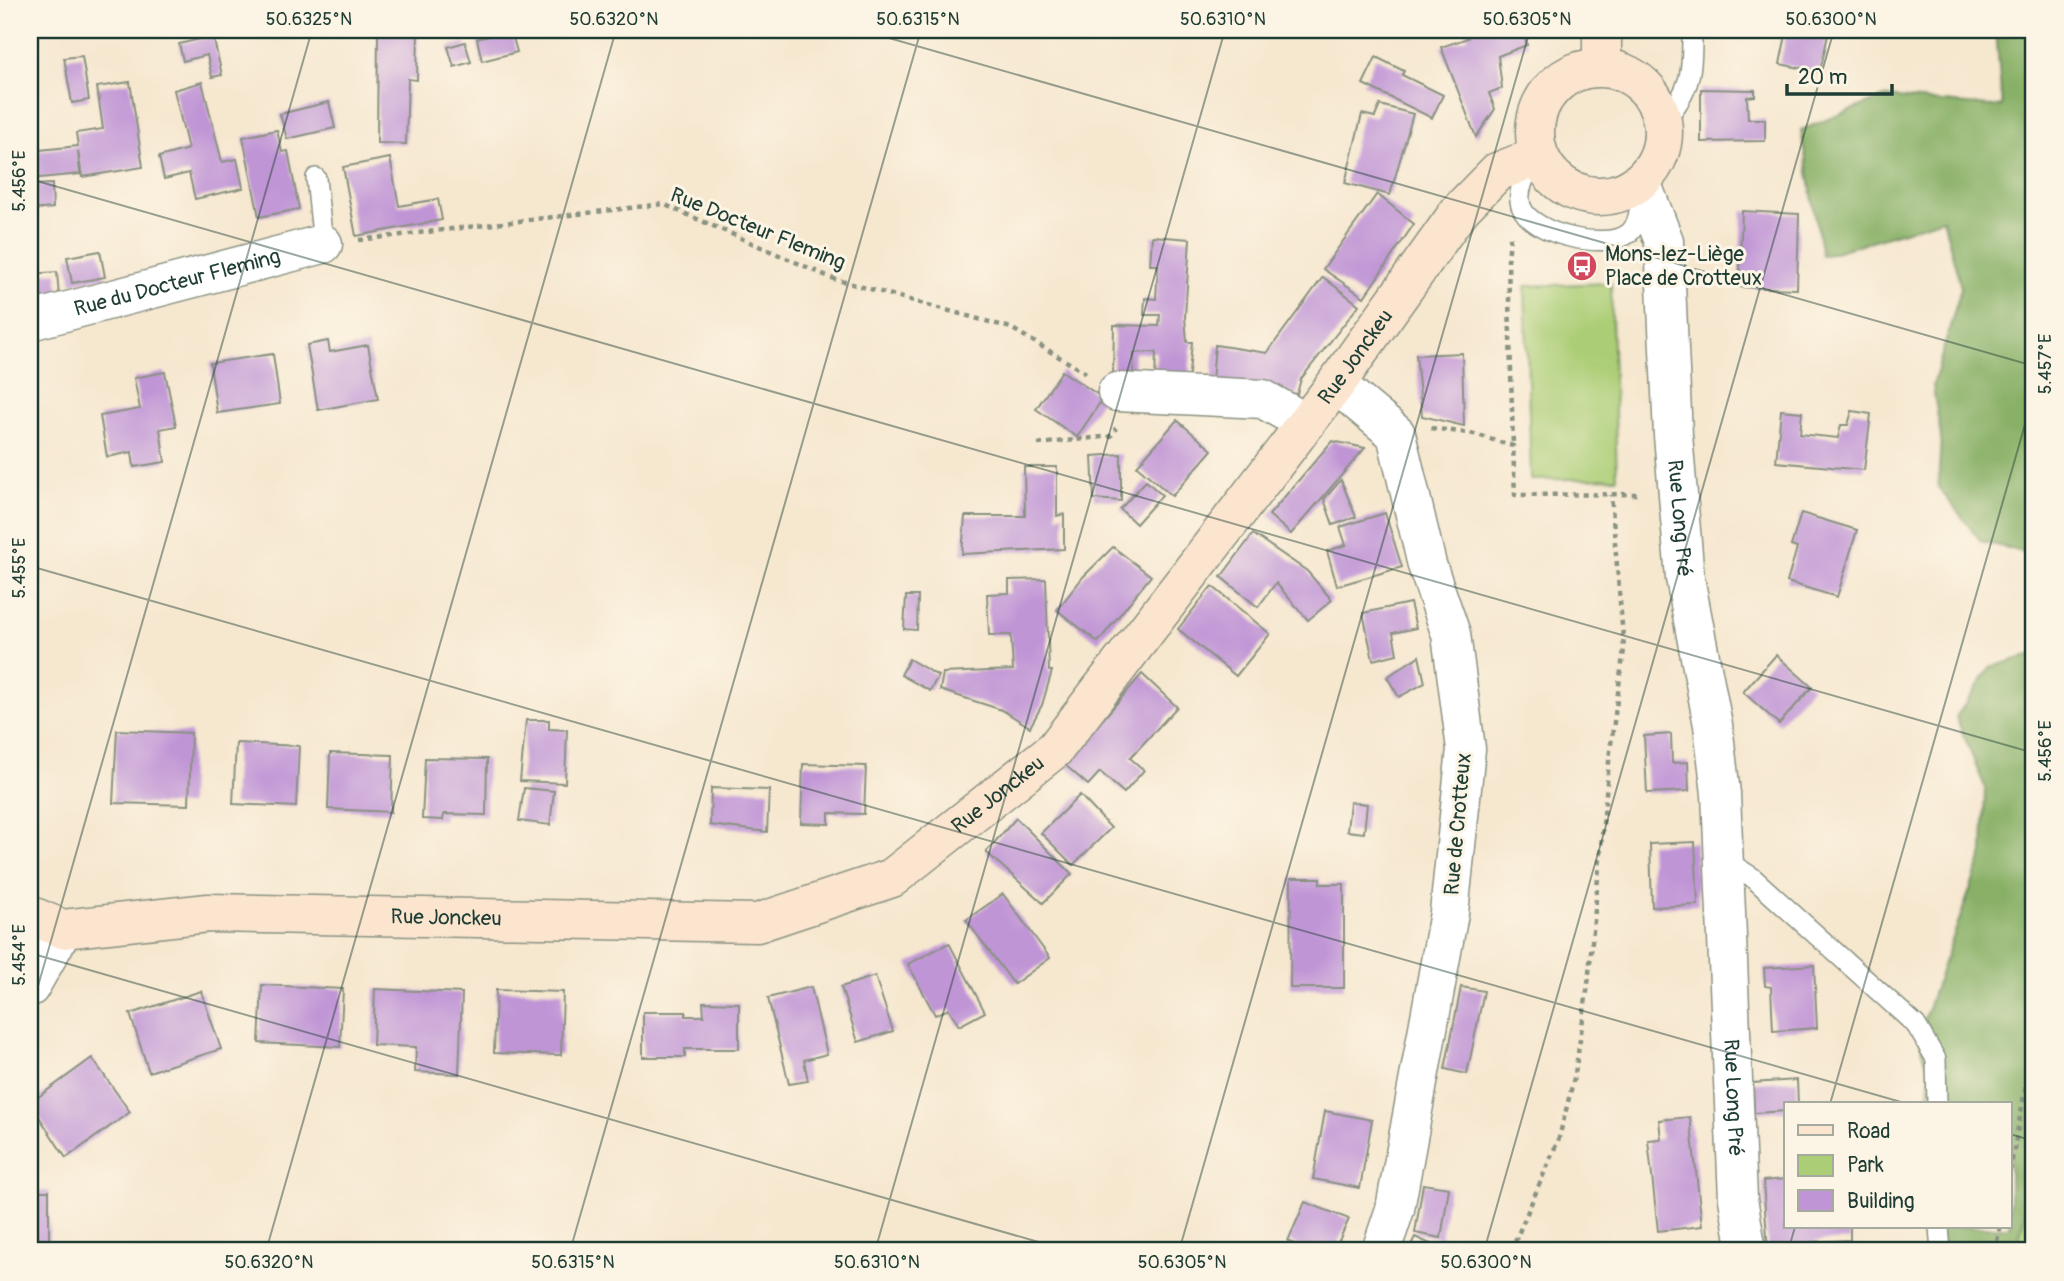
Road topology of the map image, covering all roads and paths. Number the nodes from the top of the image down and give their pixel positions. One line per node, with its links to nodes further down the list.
1 (1602, 30): 3 (street)
2 (1692, 30): 4 (lane)
3 (1602, 67): 4 (street); 5 (street)
4 (1663, 121): 7 (street)
5 (1538, 156): 7 (street); 8 (lane); 11 (street, Rue Jonckeu)
6 (316, 178): 9 (lane)
7 (1640, 182): 8 (lane); 17 (street, Rue Long Pré)
8 (1521, 206): 16 (path)
9 (323, 244): 10 (street, Rue du Docteur Fleming); 12 (path, Rue Docteur Fleming)
10 (30, 320)
11 (1336, 384): 13 (street, Rue Jonckeu); 14 (street)
12 (1128, 392): 13 (street); 15 (path)
13 (1306, 423): 20 (street, Rue Jonckeu)
14 (1396, 434): 16 (path); 27 (street, Rue de Crotteux)
15 (1038, 443)
16 (1513, 446): 18 (path)
17 (1677, 492): 18 (path); 19 (street, Rue Long Pré)
18 (1611, 495): 28 (path)
19 (1722, 858): 23 (lane); 29 (street, Rue Long Pré)
20 (46, 922): 21 (street)
21 (30, 986)
22 (2034, 1042): 24 (path)
23 (1937, 1102)
24 (2011, 1166)
25 (1939, 1228): 30 (lane)
26 (2000, 1228): 31 (path)
27 (1381, 1251)
28 (1511, 1251)
29 (1747, 1251)
30 (1941, 1251)
31 (1995, 1251)

